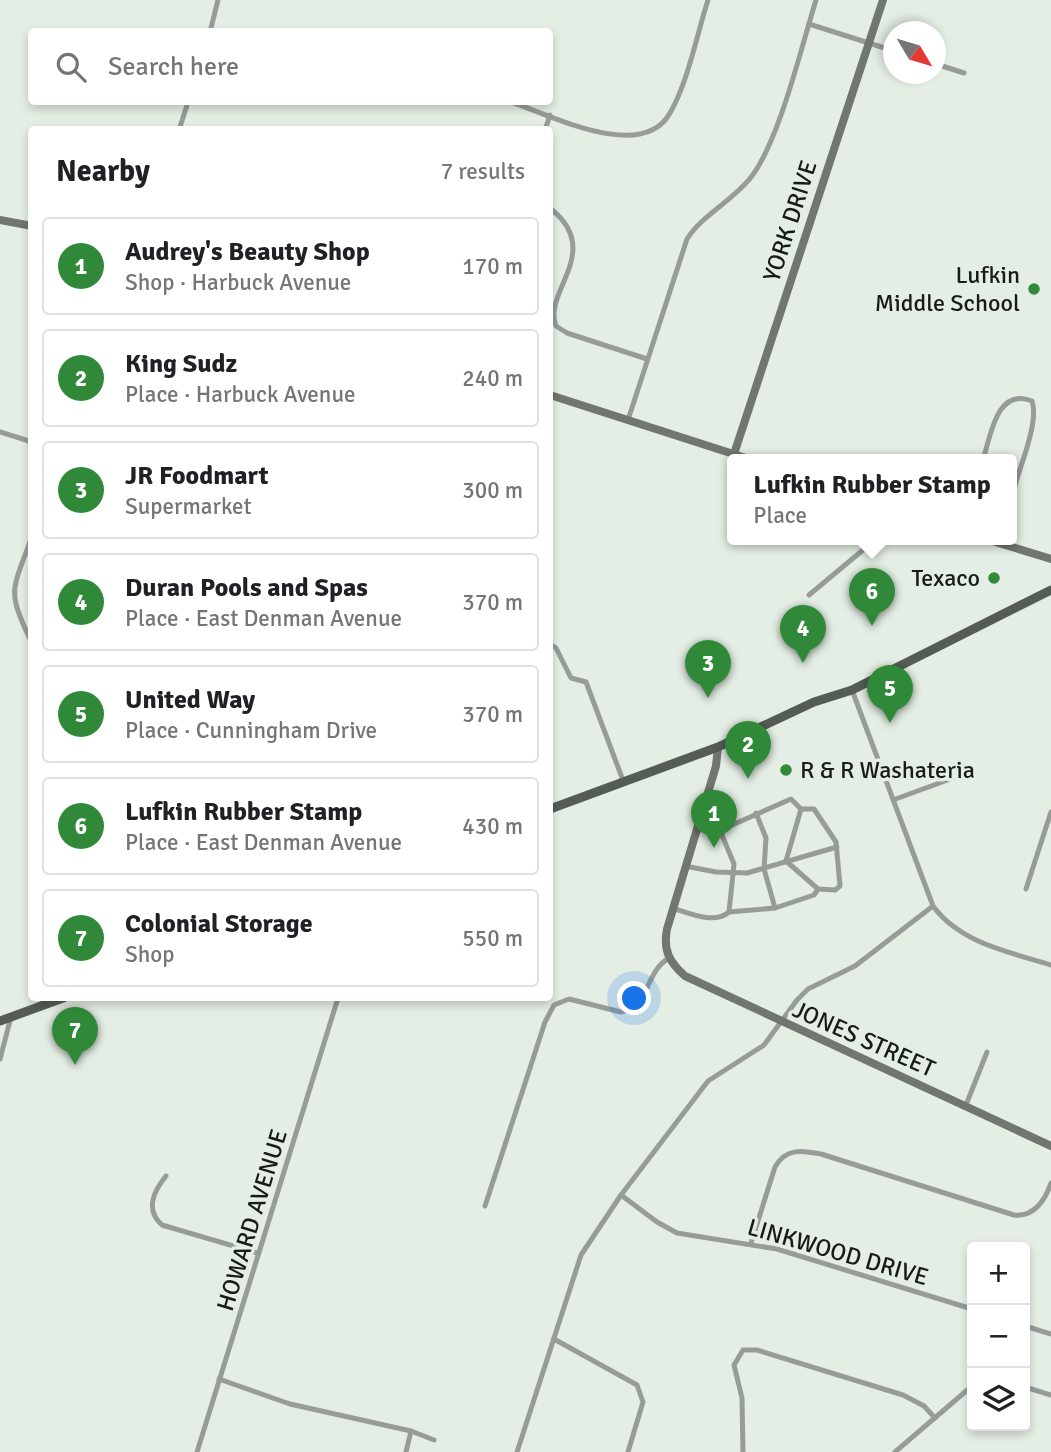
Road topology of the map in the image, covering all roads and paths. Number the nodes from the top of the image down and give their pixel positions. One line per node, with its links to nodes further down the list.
1 (218, 0): 6 (street)
2 (708, 0): 13 (street)
3 (816, 0): 5 (street)
4 (883, 0): 7 (street, YORK DRIVE)
5 (809, 24): 7 (street); 19 (street)
6 (211, 28)
7 (869, 43): 8 (street); 24 (street, YORK DRIVE)
8 (883, 47)
9 (946, 67): 10 (street)
10 (964, 73)
11 (187, 105): 14 (street)
12 (520, 105): 13 (street)
13 (550, 115): 15 (street)
14 (180, 126)
15 (546, 126)
16 (553, 211): 19 (street)
17 (0, 220): 18 (street)
18 (28, 225)
19 (647, 359): 21 (street)
20 (553, 396): 21 (street)
21 (628, 420): 24 (street)
22 (0, 432): 23 (street)
23 (28, 441)
24 (734, 454)
25 (985, 454): 26 (street)
26 (1017, 479)
27 (868, 545): 32 (street)
28 (1008, 545): 30 (street)
29 (28, 547): 33 (street)
30 (1050, 556)
31 (1051, 590): 35 (main road)
32 (809, 595)
33 (28, 635)
34 (553, 646): 38 (street)
35 (852, 690): 36 (main road); 39 (street)
36 (718, 747): 38 (main road); 46 (street)
37 (953, 778): 39 (street)
38 (624, 783): 40 (main road)
39 (893, 800): 51 (street)
40 (553, 808)
41 (801, 809): 43 (street); 44 (street); 45 (street)
42 (1051, 811): 49 (street)
43 (756, 813): 47 (street); 48 (street)
44 (837, 847): 45 (street); 50 (street)
45 (786, 861): 47 (street); 50 (street)
46 (685, 866): 48 (street); 52 (street)
47 (764, 869): 48 (street); 53 (street)
48 (733, 874): 54 (street)
49 (1026, 888)
50 (818, 889): 53 (street)
51 (933, 906): 56 (street); 61 (street)
52 (672, 908): 54 (street); 55 (street)
53 (775, 908): 54 (street)
54 (729, 912)
55 (669, 958): 61 (street, JONES STREET); 69 (street)
56 (1051, 965)
57 (55, 1001): 59 (main road)
58 (337, 1001): 71 (street, HOWARD AVENUE)
59 (10, 1017): 60 (main road); 63 (street)
60 (0, 1021)
61 (782, 1023): 64 (street, JONES STREET); 68 (street)
62 (987, 1052): 64 (street)
63 (0, 1059)
64 (966, 1105): 65 (street, JONES STREET)
65 (1051, 1146)
66 (166, 1177): 71 (street)
67 (1051, 1183): 70 (street)
68 (621, 1195): 70 (street, LINKWOOD DRIVE); 75 (street)
69 (485, 1206)
70 (751, 1243): 72 (street, LINKWOOD DRIVE)
71 (257, 1253): 76 (street, HOWARD AVENUE)
72 (967, 1308)
73 (1030, 1328): 74 (street)
74 (1051, 1334)
75 (554, 1339): 85 (street); 86 (street)
76 (219, 1379): 81 (street); 83 (street, HOWARD AVENUE)
77 (1030, 1389): 79 (street)
78 (967, 1391): 80 (street)
79 (1051, 1395)
80 (935, 1418): 87 (street); 88 (street)
81 (411, 1431): 82 (street); 84 (street)
82 (434, 1440)
83 (197, 1452)
84 (406, 1452)
85 (517, 1452)
86 (628, 1452)
87 (743, 1452)
88 (895, 1452)

